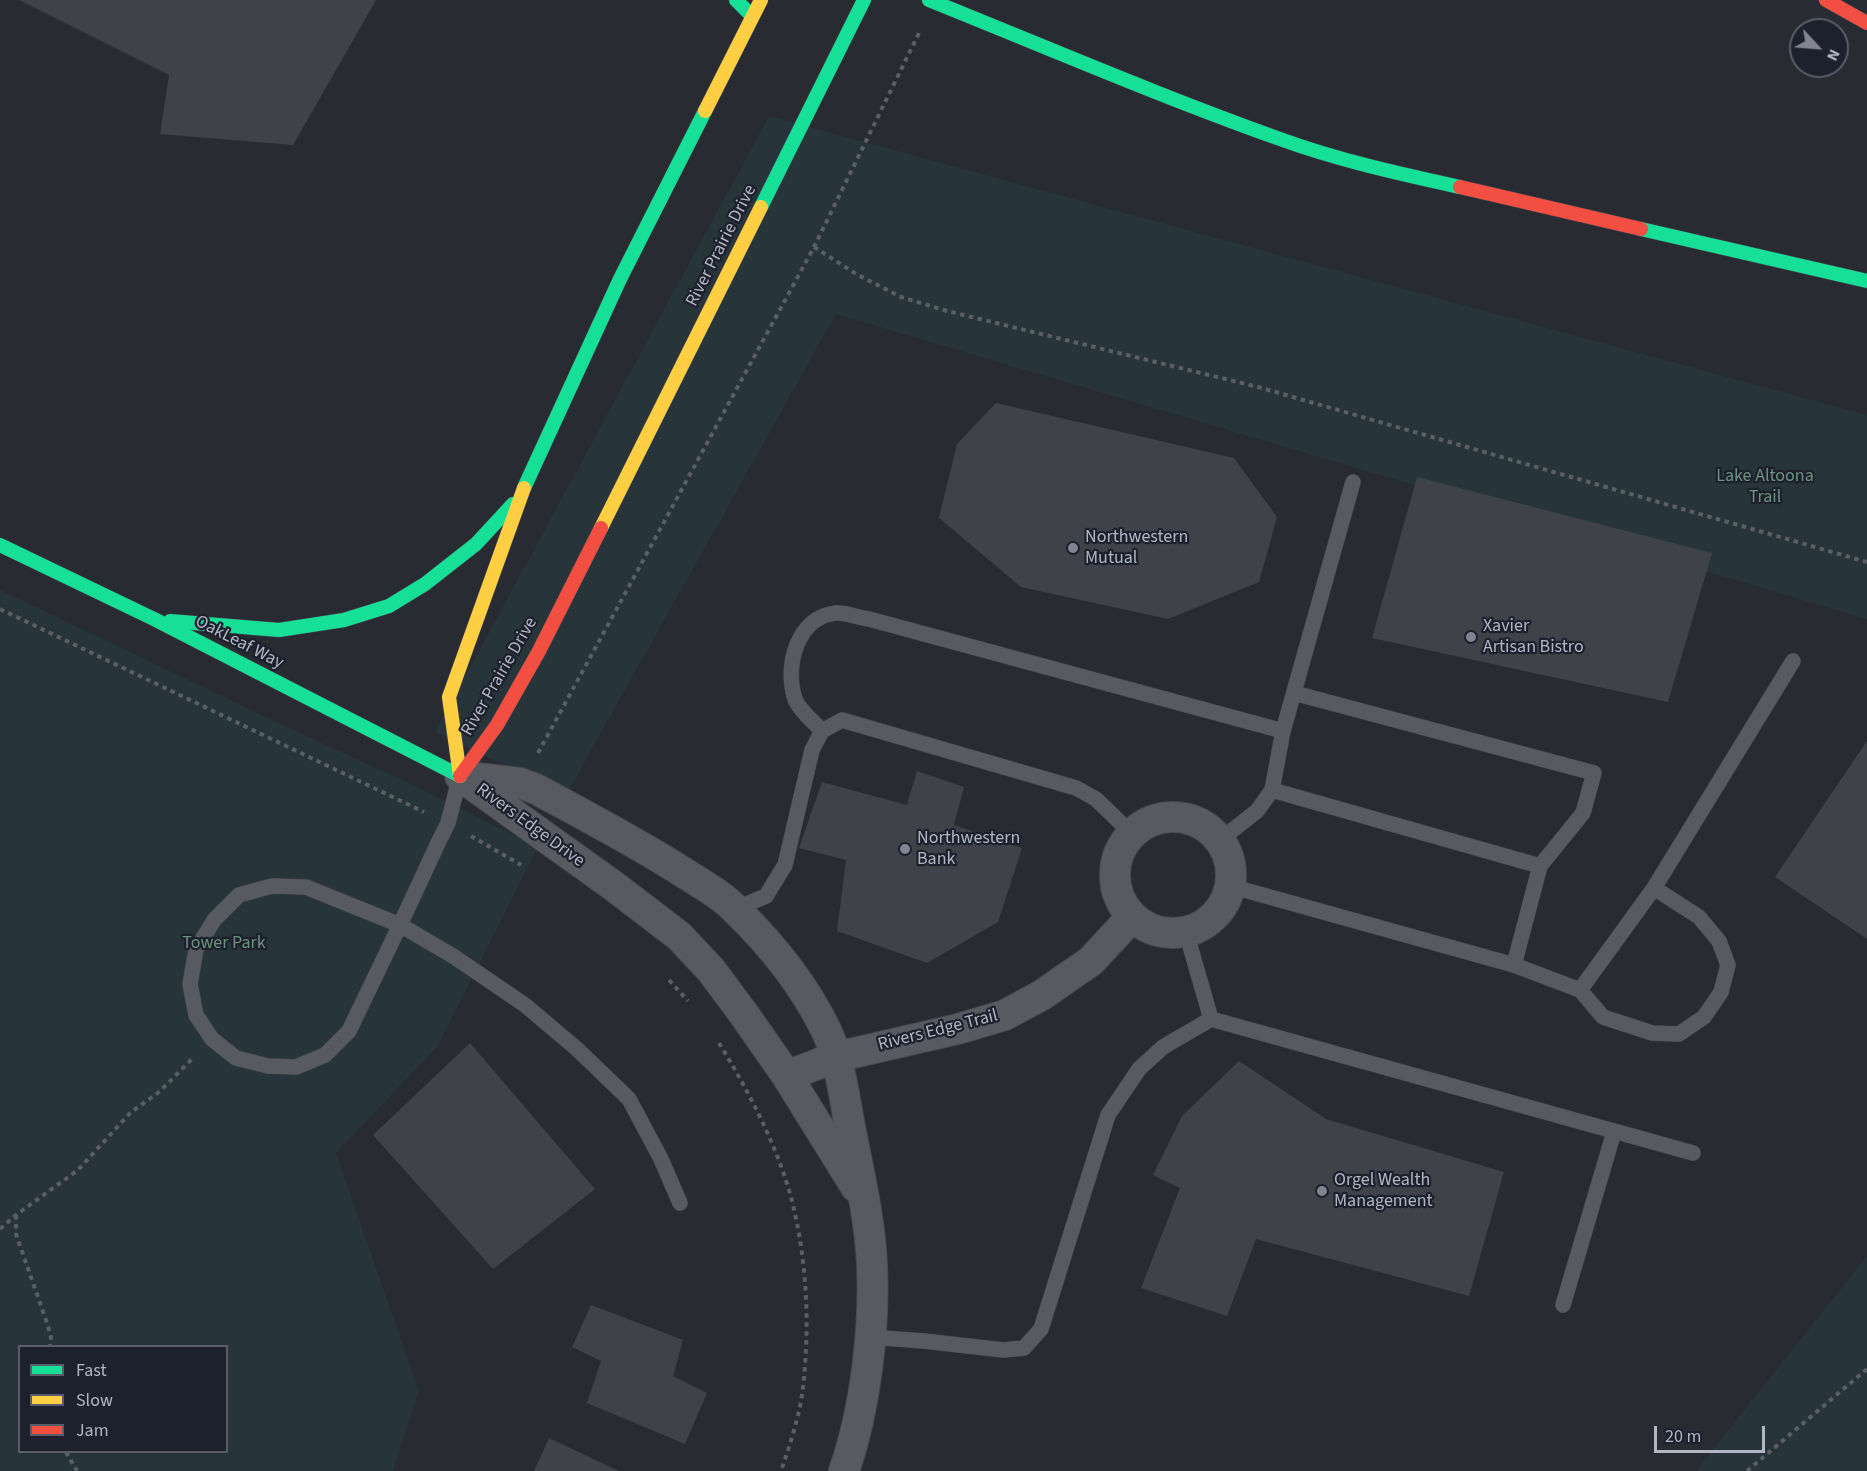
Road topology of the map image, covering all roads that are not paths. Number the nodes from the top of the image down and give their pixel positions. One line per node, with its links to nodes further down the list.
1 (736, 0): 6 (main road)
2 (760, 0): 6 (main road, River Prairie Drive)
3 (864, 0): 17 (main road, River Prairie Drive)
4 (930, 0): 8 (main road)
5 (1826, 0): 7 (main road)
6 (752, 16): 10 (main road, River Prairie Drive)
7 (1867, 23)
8 (1867, 281)
9 (1353, 482): 14 (lane)
10 (521, 495): 12 (main road); 17 (main road, River Prairie Drive)
11 (0, 545): 12 (main road, OakLeaf Way)
12 (154, 620): 17 (main road, OakLeaf Way)
13 (1793, 661): 24 (lane)
14 (1294, 693): 16 (lane); 22 (lane)
15 (822, 731): 16 (lane); 20 (lane); 25 (lane)
16 (1283, 731): 18 (lane)
17 (459, 776): 19 (street, Rivers Edge Drive); 27 (lane)
18 (1272, 790): 21 (lane); 22 (lane)
19 (513, 796): 25 (street, Rivers Edge Drive); 33 (street, Rivers Edge Drive)
20 (1131, 833): 21 (street); 26 (street)
21 (1220, 840): 23 (street)
22 (1540, 866): 29 (lane)
23 (1230, 886): 28 (street); 29 (lane)
24 (1654, 888): 30 (lane); 30 (lane)
25 (735, 909): 32 (street, Rivers Edge Drive)
26 (1131, 918): 28 (street); 32 (street, Rivers Edge Trail)
27 (400, 925): 27 (lane); 36 (lane)
28 (1186, 932): 31 (lane)
29 (1514, 964): 30 (lane)
30 (1580, 990)
31 (1210, 1019): 34 (lane); 39 (lane)
32 (836, 1057): 33 (street, Rivers Edge Trail); 37 (street, Rivers Edge Drive)
33 (787, 1076): 37 (street, Rivers Edge Drive)
34 (1614, 1131): 35 (lane); 38 (lane)
35 (1692, 1153)
36 (680, 1203)
37 (865, 1203): 39 (street, Rivers Edge Drive)
38 (1563, 1305)
39 (870, 1337): 40 (street, Rivers Edge Drive)
40 (844, 1471)

